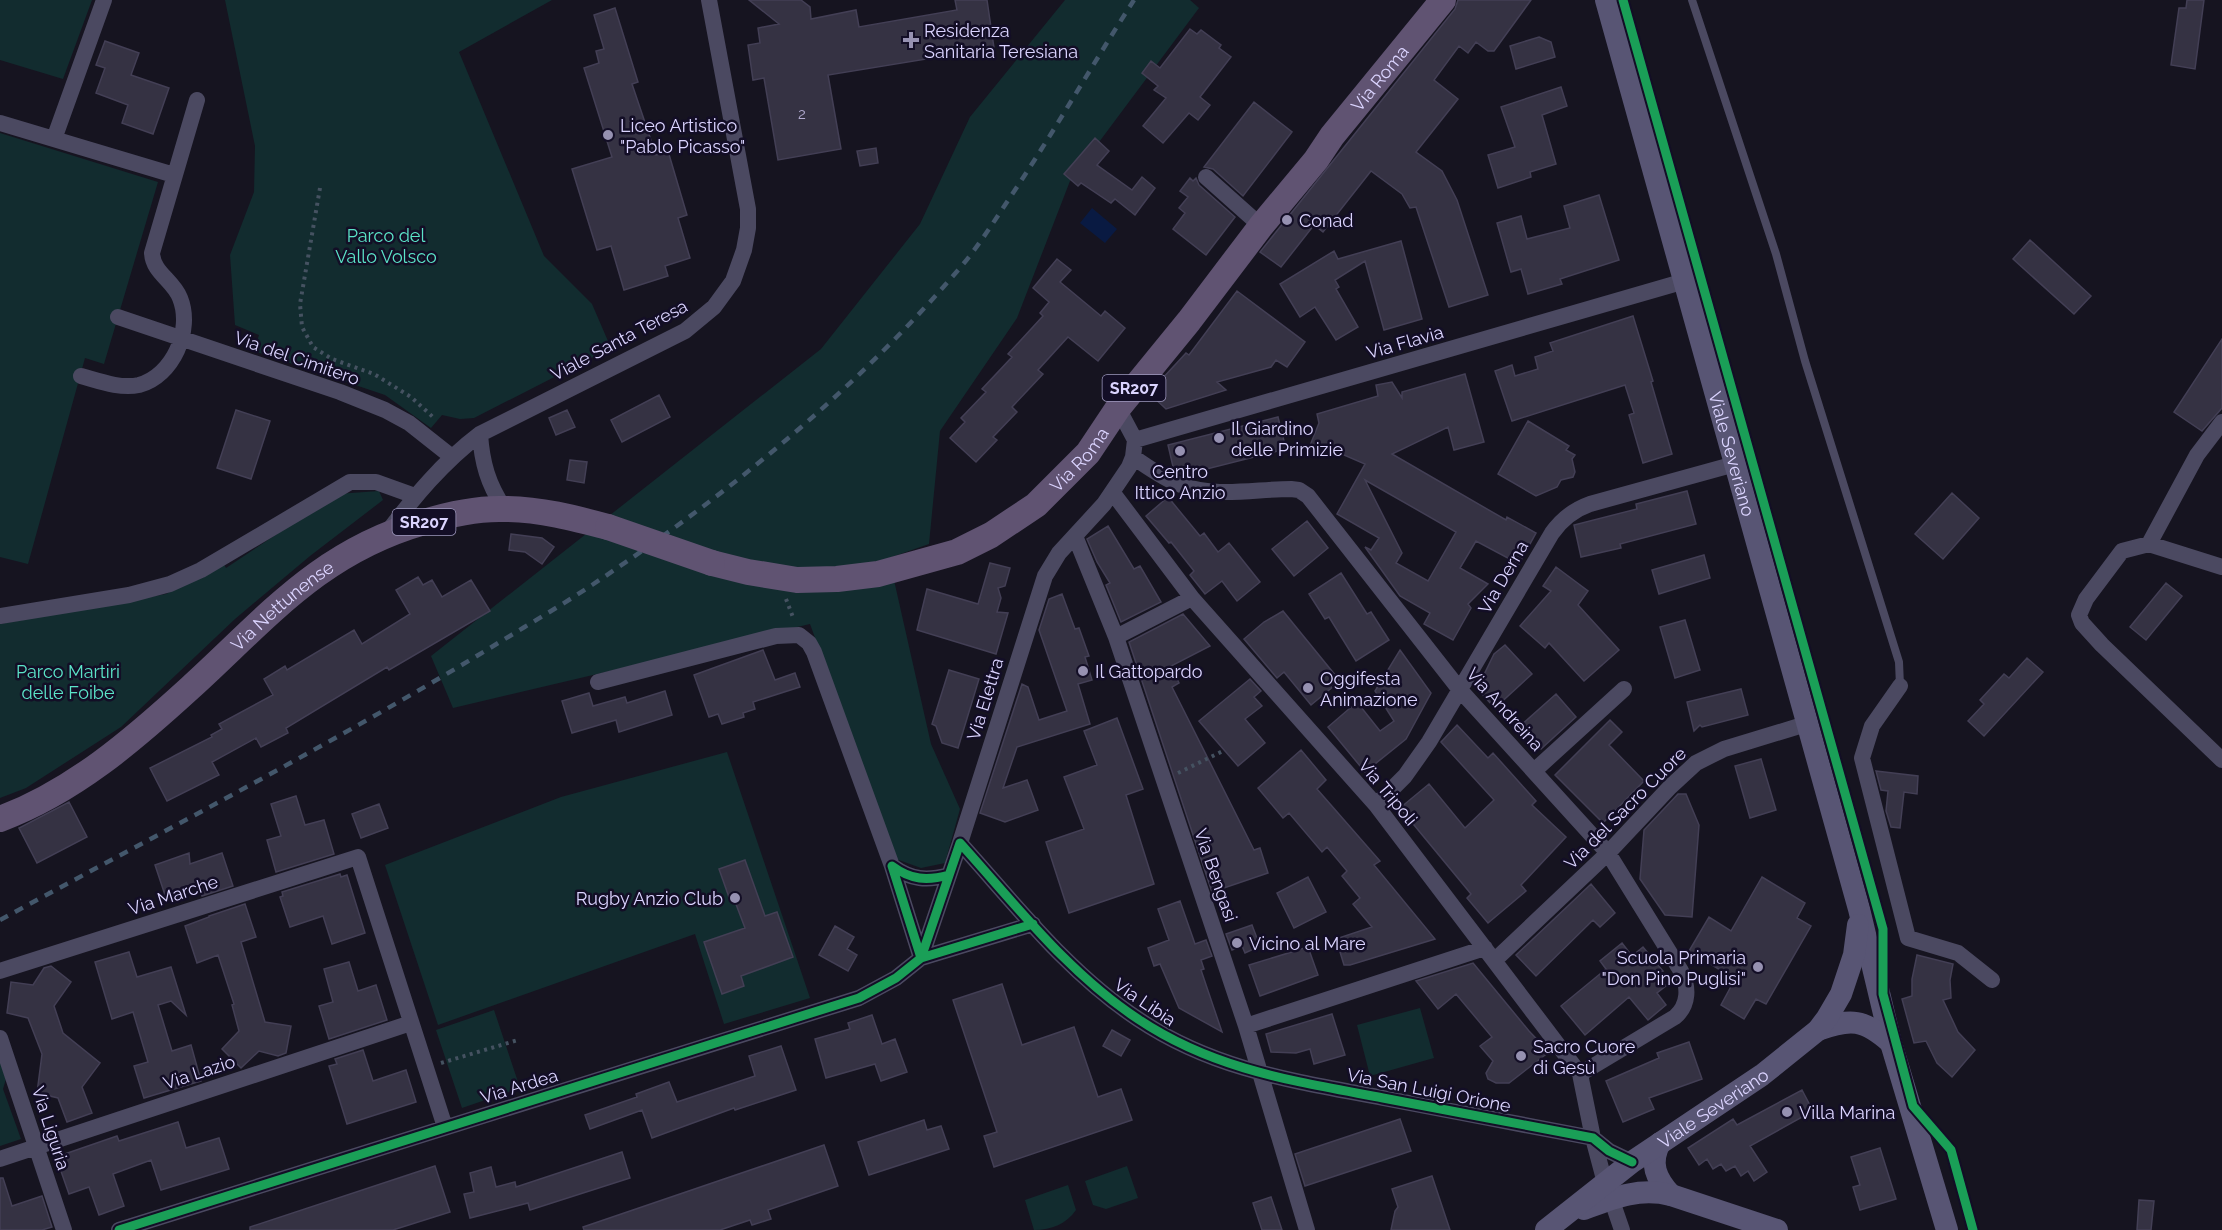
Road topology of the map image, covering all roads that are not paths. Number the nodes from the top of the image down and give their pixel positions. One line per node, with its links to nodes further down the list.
1 (104, 0): 8 (street)
2 (709, 0): 18 (street, Viale Santa Teresa)
3 (1443, 0): 11 (main road, Via Roma / SR207)
4 (1606, 0): 12 (main road, Viale Severiano)
5 (1692, 0): 35 (lane)
6 (197, 100): 9 (street)
7 (0, 123): 8 (street)
8 (54, 139): 9 (street)
9 (174, 175): 14 (street)
10 (1206, 177): 11 (street)
11 (1261, 226): 16 (main road, Via Roma / SR207)
12 (1685, 281): 19 (street, Via Flavia); 22 (main road, Viale Severiano)
13 (118, 317): 14 (street, Via del Cimitero)
14 (182, 339): 15 (street); 20 (street, Via del Cimitero)
15 (81, 376)
16 (1118, 408): 19 (street); 26 (main road, Via Roma / SR207, bridge)
17 (2222, 422): 29 (street)
18 (480, 434): 20 (street, Viale Santa Teresa); 25 (street)
19 (1135, 440): 21 (street)
20 (452, 457): 24 (street, Viale Santa Teresa)
21 (1133, 457): 23 (street, Via Elettra); 37 (street, Via Andreina)
22 (1735, 464): 37 (street, Via Derna); 38 (main road, Viale Severiano)
23 (1113, 493): 28 (street, Via Elettra); 31 (street, Via Tripoli)
24 (415, 496): 27 (street, Viale Santa Teresa); 32 (street)
25 (504, 508): 26 (main road, Via Nettunense / SR207); 27 (main road, Via Nettunense / SR207)
26 (608, 527)
27 (386, 534): 42 (main road, Via Nettunense / SR207)
28 (1075, 536): 33 (street, Via Bengasi); 43 (street, Via Elettra)
29 (2149, 544): 30 (street); 39 (street)
30 (2222, 567)
31 (1192, 598): 33 (street); 41 (street, Via Tripoli)
32 (0, 616)
33 (1116, 636): 54 (street, Via Bengasi)
34 (598, 682): 45 (street)
35 (1900, 686): 52 (street)
36 (1624, 689): 40 (street)
37 (1460, 690): 40 (street, Via Andreina); 41 (street, Via Derna)
38 (1806, 724): 44 (street, Via del Sacro Cuore); 47 (main road, Viale Severiano)
39 (2222, 760)
40 (1534, 771): 44 (street, Via Andreina)
41 (1376, 805): 49 (street, Via Tripoli)
42 (0, 819)
43 (960, 843): 46 (street, Via Elettra); 48 (street, Via Libia)
44 (1608, 853): 49 (street, Via del Sacro Cuore); 59 (street, Via Andreina)
45 (892, 866): 46 (street); 50 (street)
46 (949, 875): 50 (street, Via Elettra)
47 (1859, 909): 55 (main road, Viale Severiano); 57 (main road, Viale Severiano)
48 (1033, 924): 50 (street); 58 (street, Via Libia)
49 (1490, 954): 54 (street, Via del Sacro Cuore); 59 (street, Via Tripoli)
50 (921, 958): 60 (street, Via Ardea)
51 (0, 971): 53 (street, Via Marche)
52 (1992, 981)
53 (411, 1023): 60 (street); 63 (street, Via Lazio)
54 (1246, 1026): 58 (street, Via Bengasi)
55 (1818, 1029): 57 (main road, Viale Severiano); 62 (main road, Viale Severiano)
56 (0, 1038): 63 (street, Via Liguria)
57 (1891, 1043): 74 (main road, Viale Severiano)
58 (1260, 1074): 61 (street, Via San Luigi Orione); 71 (street, Via Bengasi)
59 (1580, 1074): 61 (street, Via Tripoli)
60 (445, 1126): 70 (street, Via Ardea)
61 (1593, 1138): 65 (street); 66 (street, Via Tripoli)
62 (1660, 1143): 65 (main road, Viale Severiano); 67 (main road)
63 (36, 1147): 64 (street, Via Lazio); 69 (street, Via Liguria)
64 (0, 1160)
65 (1632, 1162): 66 (main road, Viale Severiano)
66 (1608, 1191): 67 (main road); 68 (main road, Viale Severiano); 72 (street, Via Tripoli)
67 (1671, 1195): 73 (main road)
68 (1553, 1224)
69 (64, 1230)
70 (119, 1230)
71 (1307, 1230)
72 (1622, 1230)
73 (1778, 1230)
74 (1947, 1230)

